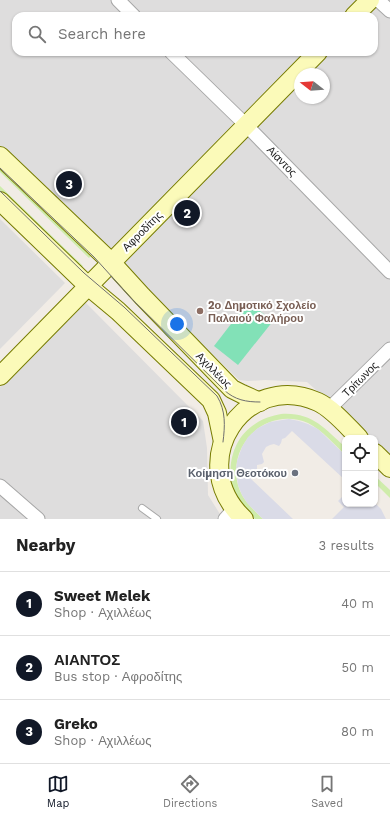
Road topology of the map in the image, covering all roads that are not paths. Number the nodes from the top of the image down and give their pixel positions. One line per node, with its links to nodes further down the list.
1 (118, 0): 5 (street)
2 (370, 0): 6 (main road)
3 (378, 0): 4 (street)
4 (390, 11)
5 (130, 12)
6 (358, 12)
7 (175, 56): 9 (street, Αίαντος)
8 (314, 56): 9 (main road, Αφροδίτης)
9 (246, 125): 12 (main road, Αφροδίτης); 13 (street, Αίαντος)
10 (0, 156): 12 (main road, Αχιλλέως)
11 (0, 201): 14 (main road)
12 (111, 262): 14 (main road, Αφροδίτης); 17 (main road, Αχιλλέως)
13 (390, 272)
14 (88, 286): 16 (main road, Αφροδίτης); 20 (main road)
15 (390, 349): 18 (street, Τρίτωνος)
16 (0, 376)
17 (260, 402): 18 (main road); 20 (main road)
18 (329, 409): 19 (main road)
19 (356, 435)
20 (223, 442): 25 (main road)
21 (378, 456): 22 (main road)
22 (390, 468)
23 (0, 486): 26 (street)
24 (142, 508): 27 (lane)
25 (234, 516)
26 (38, 519)
27 (157, 519)

